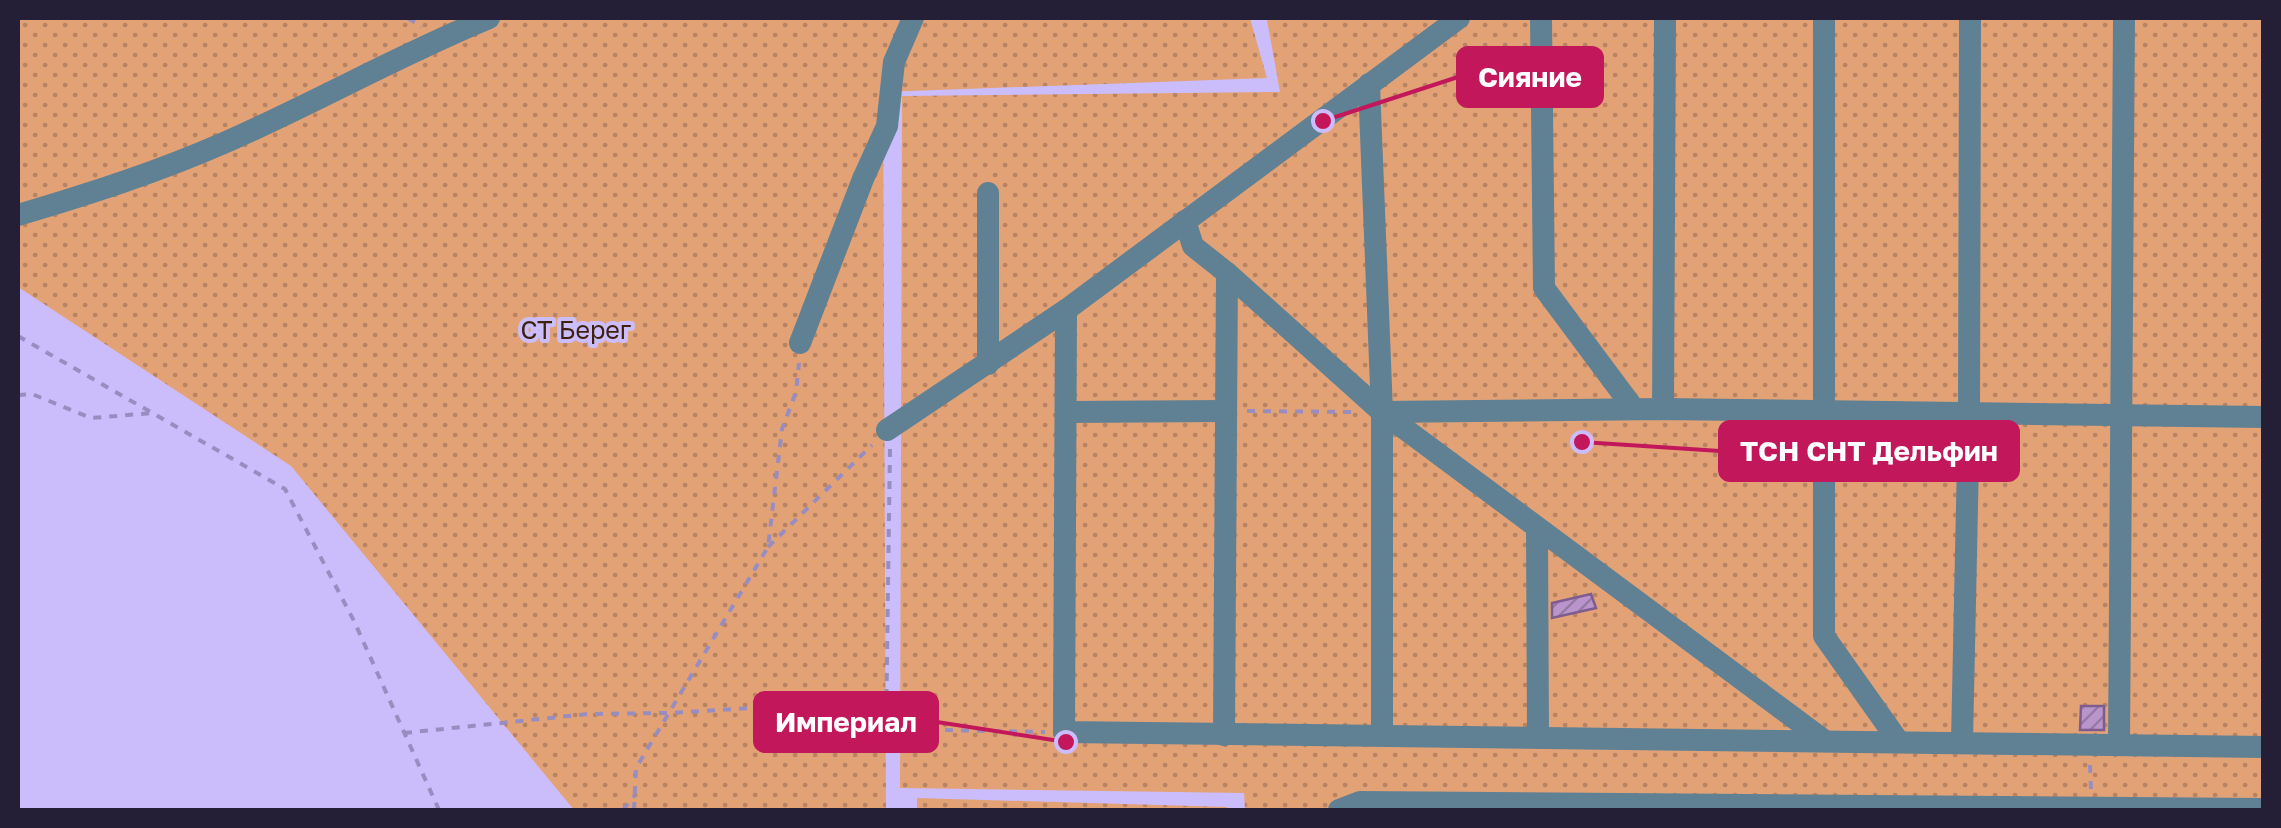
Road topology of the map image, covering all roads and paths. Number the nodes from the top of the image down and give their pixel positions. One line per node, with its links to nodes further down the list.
1 (489, 18): 11 (street)
2 (913, 18): 16 (street)
3 (1458, 18): 9 (street)
4 (1541, 18): 21 (street)
5 (1664, 18): 19 (street)
6 (1824, 18): 22 (street)
7 (1970, 18): 25 (street)
8 (2124, 18): 27 (street)
9 (1369, 84): 12 (street); 24 (street)
10 (988, 193): 17 (street)
11 (18, 215)
12 (1185, 222): 13 (street); 14 (street)
13 (1228, 273): 20 (street); 24 (street)
14 (1066, 310): 17 (street); 23 (street)
15 (18, 336): 26 (path)
16 (800, 343): 31 (path)
17 (988, 364): 29 (street)
18 (18, 395): 26 (path)
19 (1662, 409): 21 (street); 22 (street)
20 (1226, 410): 23 (street); 24 (path); 36 (street)
21 (1634, 410): 24 (street)
22 (1825, 411): 25 (street); 40 (street)
23 (1066, 412): 34 (street)
24 (1382, 412): 30 (street); 37 (street)
25 (1969, 412): 27 (street); 41 (street)
26 (153, 413): 35 (path)
27 (2121, 414): 28 (street); 43 (street)
28 (2264, 417)
29 (887, 430): 31 (path); 33 (path)
30 (1537, 529): 38 (street); 39 (street)
31 (768, 546): 32 (path)
32 (668, 714): 33 (path); 35 (path); 45 (path)
33 (886, 730): 34 (path)
34 (1064, 732): 36 (street)
35 (404, 733): 52 (path)
36 (1224, 735): 37 (street)
37 (1382, 735): 38 (street)
38 (1538, 737): 39 (street)
39 (1825, 740): 40 (street)
40 (1899, 742): 41 (street)
41 (1962, 742): 42 (street)
42 (2090, 745): 43 (street); 50 (path)
43 (2119, 745): 44 (street)
44 (2264, 747)
45 (634, 796): 53 (path); 54 (path)
46 (1482, 806): 47 (street); 55 (street)
47 (1643, 806): 48 (street)
48 (1795, 807): 49 (street)
49 (1953, 807): 50 (street)
50 (2103, 807): 51 (street)
51 (2264, 809)
52 (439, 810)
53 (623, 810)
54 (634, 810)
55 (1339, 810)

